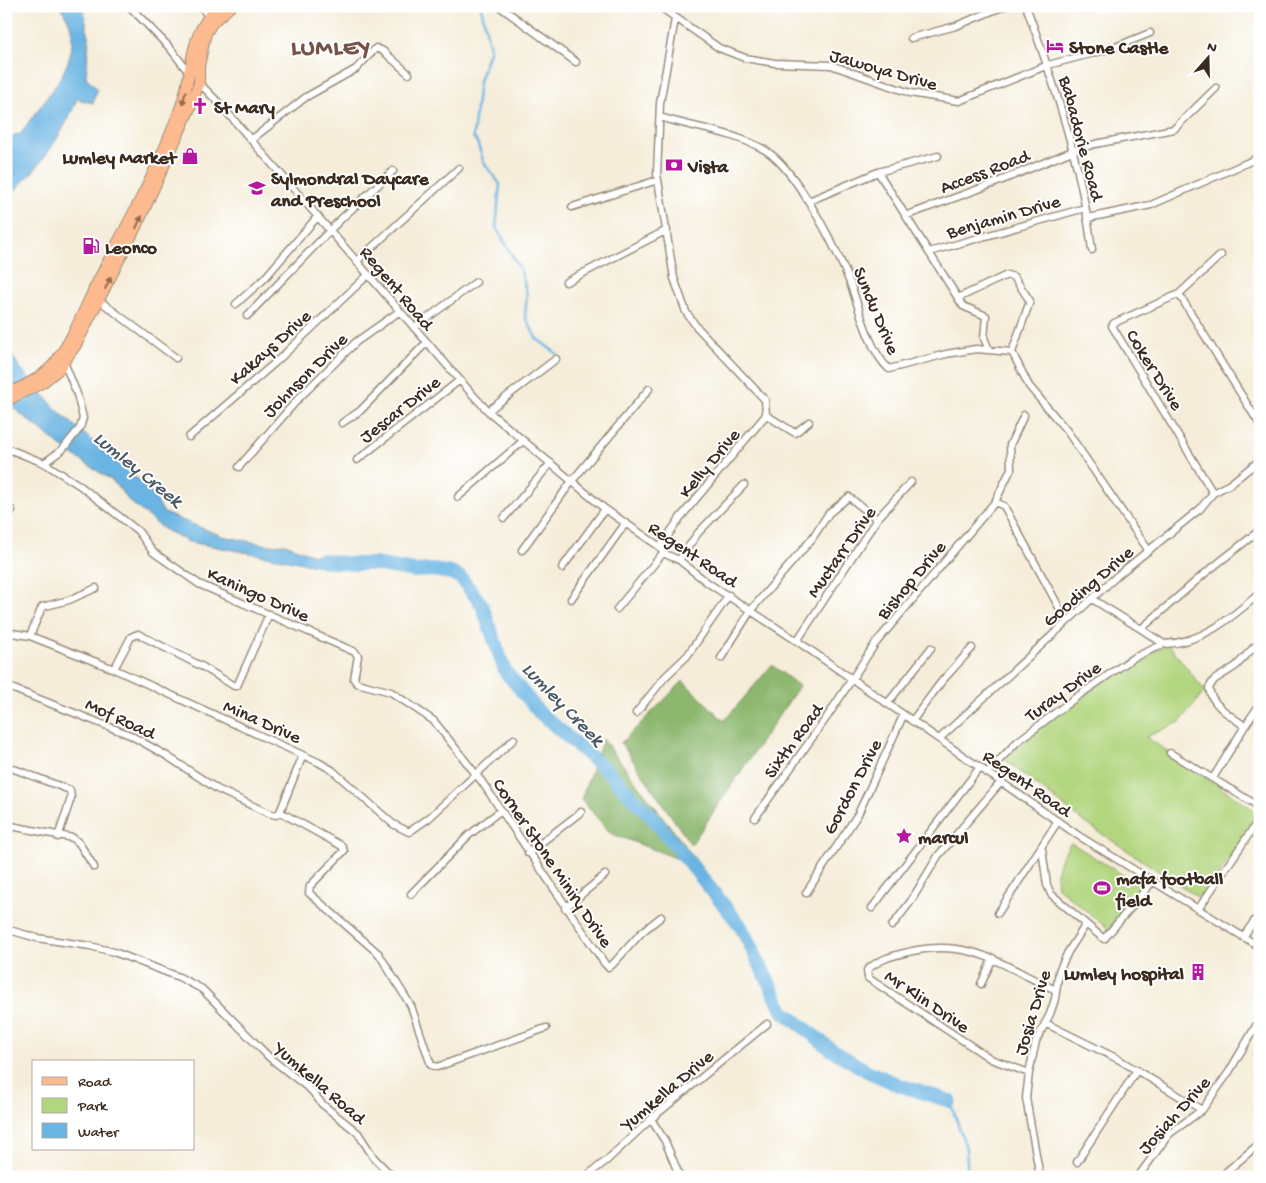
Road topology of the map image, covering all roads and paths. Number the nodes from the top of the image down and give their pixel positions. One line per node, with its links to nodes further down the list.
1 (129, 6): 17 (street, Regent Road)
2 (201, 6): 10 (street)
3 (219, 6): 10 (main road)
4 (231, 6): 18 (main road)
5 (499, 6): 14 (street)
6 (659, 6): 9 (street, Jawoya Drive)
7 (1004, 6): 13 (street)
8 (1026, 6): 15 (street, Babadorie Road)
9 (668, 9): 15 (street, Jawoya Drive)
10 (208, 16): 17 (main road)
11 (675, 19): 20 (street)
12 (1150, 33): 15 (street, Jawoya Drive)
13 (911, 38)
14 (576, 62)
15 (1048, 65): 22 (street, Babadorie Road)
16 (409, 74): 21 (street)
17 (190, 75): 18 (street, Regent Road); 56 (main road, one-way to 56)
18 (199, 83): 21 (street, Regent Road); 46 (main road, one-way to 18)
19 (1216, 88): 22 (street, Access Road)
20 (660, 117): 28 (street); 29 (street, Sundu Drive)
21 (251, 140): 32 (street, Regent Road)
22 (1072, 150): 31 (street, Babadorie Road); 33 (street, Access Road)
23 (938, 156): 27 (street)
24 (1260, 157): 34 (street)
25 (459, 168): 40 (street)
26 (393, 171): 35 (street)
27 (878, 172): 29 (street); 33 (street)
28 (658, 180): 30 (street); 36 (street)
29 (809, 201): 52 (street, Sundu Drive)
30 (572, 208)
31 (1085, 208): 34 (street, Babadorie Road); 38 (street, Benjamin Drive)
32 (318, 216): 35 (street, Regent Road); 47 (street)
33 (905, 216): 38 (street)
34 (1088, 218): 37 (street, Babadorie Road)
35 (330, 230): 40 (street, Regent Road); 49 (street)
36 (667, 230): 43 (street); 63 (street)
37 (1092, 250)
38 (929, 252): 45 (street)
39 (1221, 255): 44 (street)
40 (357, 261): 41 (street, Regent Road)
41 (368, 276): 48 (street, Regent Road); 67 (street, Kakays Drive)
42 (476, 282): 50 (street)
43 (566, 282)
44 (1179, 294): 66 (street); 78 (street, Coker Drive)
45 (958, 298): 52 (street); 53 (street)
46 (100, 301): 54 (street); 56 (main road)
47 (236, 304)
48 (400, 311): 50 (street, Regent Road); 74 (street, Johnson Drive)
49 (247, 316)
50 (414, 328): 51 (street, Regent Road)
51 (426, 343): 57 (street, Regent Road); 65 (street)
52 (990, 350): 53 (street, Sundu Drive)
53 (1012, 352): 90 (street)
54 (176, 358)
55 (556, 359): 61 (street)
56 (58, 366): 59 (main road); 60 (main road); 72 (street)
57 (460, 380): 61 (street, Regent Road); 70 (street, Jescar Drive)
58 (649, 389): 75 (street)
59 (6, 394)
60 (6, 401)
61 (488, 411): 68 (street, Regent Road)
62 (1024, 415): 80 (street, Bishop Drive)
63 (766, 416): 64 (street); 89 (street, Kelly Drive)
64 (809, 422)
65 (342, 423)
66 (1260, 425)
67 (189, 438)
68 (523, 441): 73 (street, Regent Road); 79 (street)
69 (6, 448): 72 (street, Kaningo Drive)
70 (357, 460)
71 (1260, 460): 78 (street, Gooding Drive)
72 (44, 463): 100 (street, Kaningo Drive)
73 (551, 463): 75 (street, Regent Road); 84 (street)
74 (239, 467)
75 (572, 481): 81 (street, Regent Road); 88 (street)
76 (911, 482): 85 (street, Muctarr Drive)
77 (744, 486): 91 (street)
78 (1213, 493): 90 (street, Gooding Drive)
79 (458, 497)
80 (995, 502): 101 (street); 112 (street, Bishop Drive)
81 (605, 509): 86 (street, Regent Road); 92 (street)
82 (12, 510): 83 (street)
83 (6, 518)
84 (504, 518)
85 (877, 519): 99 (street, Muctarr Drive); 105 (street, Muctarr Drive)
86 (624, 524): 89 (street, Regent Road); 96 (street)
87 (1260, 530): 102 (street)
88 (522, 550)
89 (662, 550): 91 (street, Regent Road); 98 (street, Kelly Drive)
90 (1149, 551): 97 (street, Gooding Drive)
91 (679, 560): 95 (street, Regent Road)
92 (562, 568)
93 (96, 588): 104 (street)
94 (1260, 593): 106 (street, Turay Drive)
95 (729, 596): 99 (street, Regent Road); 116 (street)
96 (572, 599)
97 (1092, 599): 101 (street, Gooding Drive); 102 (street)
98 (617, 609)
99 (751, 610): 105 (street, Regent Road); 110 (street, Muctarr Drive)
100 (269, 614): 111 (street); 127 (street, Kaningo Drive)
101 (1067, 622): 121 (street, Gooding Drive)
102 (1141, 629): 106 (street)
103 (6, 632): 104 (street, Mina Drive)
104 (30, 636): 111 (street, Mina Drive)
105 (797, 641): 112 (street, Regent Road)
106 (1164, 644): 126 (street, Turay Drive)
107 (1260, 646): 119 (street)
108 (931, 648): 114 (street)
109 (972, 648): 118 (street)
110 (721, 658)
111 (114, 669): 123 (street, Mina Drive)
112 (853, 680): 114 (street, Regent Road); 134 (street, Sixth Road)
113 (6, 686): 132 (street, Mof Road)
114 (887, 704): 117 (street, Regent Road)
115 (1259, 707): 119 (street)
116 (636, 713)
117 (903, 716): 118 (street, Regent Road); 145 (street, Gordon Drive)
118 (912, 721): 121 (street, Regent Road)
119 (1245, 726): 128 (street)
120 (514, 739): 127 (street)
121 (939, 739): 125 (street, Regent Road)
122 (1170, 752): 128 (street)
123 (303, 755): 127 (street, Mina Drive); 132 (street)
124 (6, 766): 138 (street)
125 (980, 767): 126 (street, Regent Road); 147 (street)
126 (987, 773): 129 (street, Regent Road)
127 (475, 774): 131 (street, Corner Stone Miniry Drive)
128 (1213, 778): 130 (street)
129 (1001, 782): 136 (street, Regent Road); 153 (street)
130 (1260, 807)
131 (500, 811): 140 (street, Corner Stone Miniry Drive); 144 (street)
132 (280, 812): 163 (street, Mof Road)
133 (581, 812): 140 (street)
134 (755, 818)
135 (1260, 818): 148 (street)
136 (1058, 821): 139 (street); 143 (street, Regent Road)
137 (6, 825): 138 (street)
138 (58, 837): 141 (street)
139 (1042, 848): 149 (street); 152 (street)
140 (528, 852): 146 (street, Corner Stone Miniry Drive)
141 (94, 867)
142 (604, 875): 146 (street)
143 (1153, 881): 148 (street, Regent Road); 152 (street)
144 (411, 894)
145 (806, 894)
146 (565, 908): 151 (street, Corner Stone Miniry Drive)
147 (872, 908)
148 (1199, 908): 155 (street, Regent Road)
149 (998, 913)
150 (1260, 913): 155 (street)
151 (660, 917)
152 (1086, 924): 159 (street, Josia Drive)
153 (892, 926)
154 (6, 929): 173 (street, Yumkella Road)
155 (1243, 937): 156 (street, Regent Road)
156 (1260, 947)
157 (993, 958): 158 (street); 159 (street, Mr Klin Drive); 165 (street, Mr Klin Drive)
158 (981, 984)
159 (1056, 990): 161 (street, Josia Drive)
160 (1260, 1019): 166 (street, Josiah Drive)
161 (1045, 1023): 164 (street); 165 (street, Josia Drive)
162 (767, 1024): 167 (street, Yumkella Drive)
163 (546, 1028)
164 (1137, 1070): 166 (street); 169 (street)
165 (1028, 1073): 176 (street, Josia Drive)
166 (1202, 1110): 177 (street, Josiah Drive)
167 (651, 1119): 174 (street, Yumkella Drive); 175 (street)
168 (1260, 1143): 170 (street)
169 (1077, 1162)
170 (1226, 1172)
171 (6, 1174): 172 (street)
172 (9, 1177)
173 (393, 1177)
174 (585, 1177)
175 (680, 1177)
176 (1040, 1177)
177 (1138, 1177)

